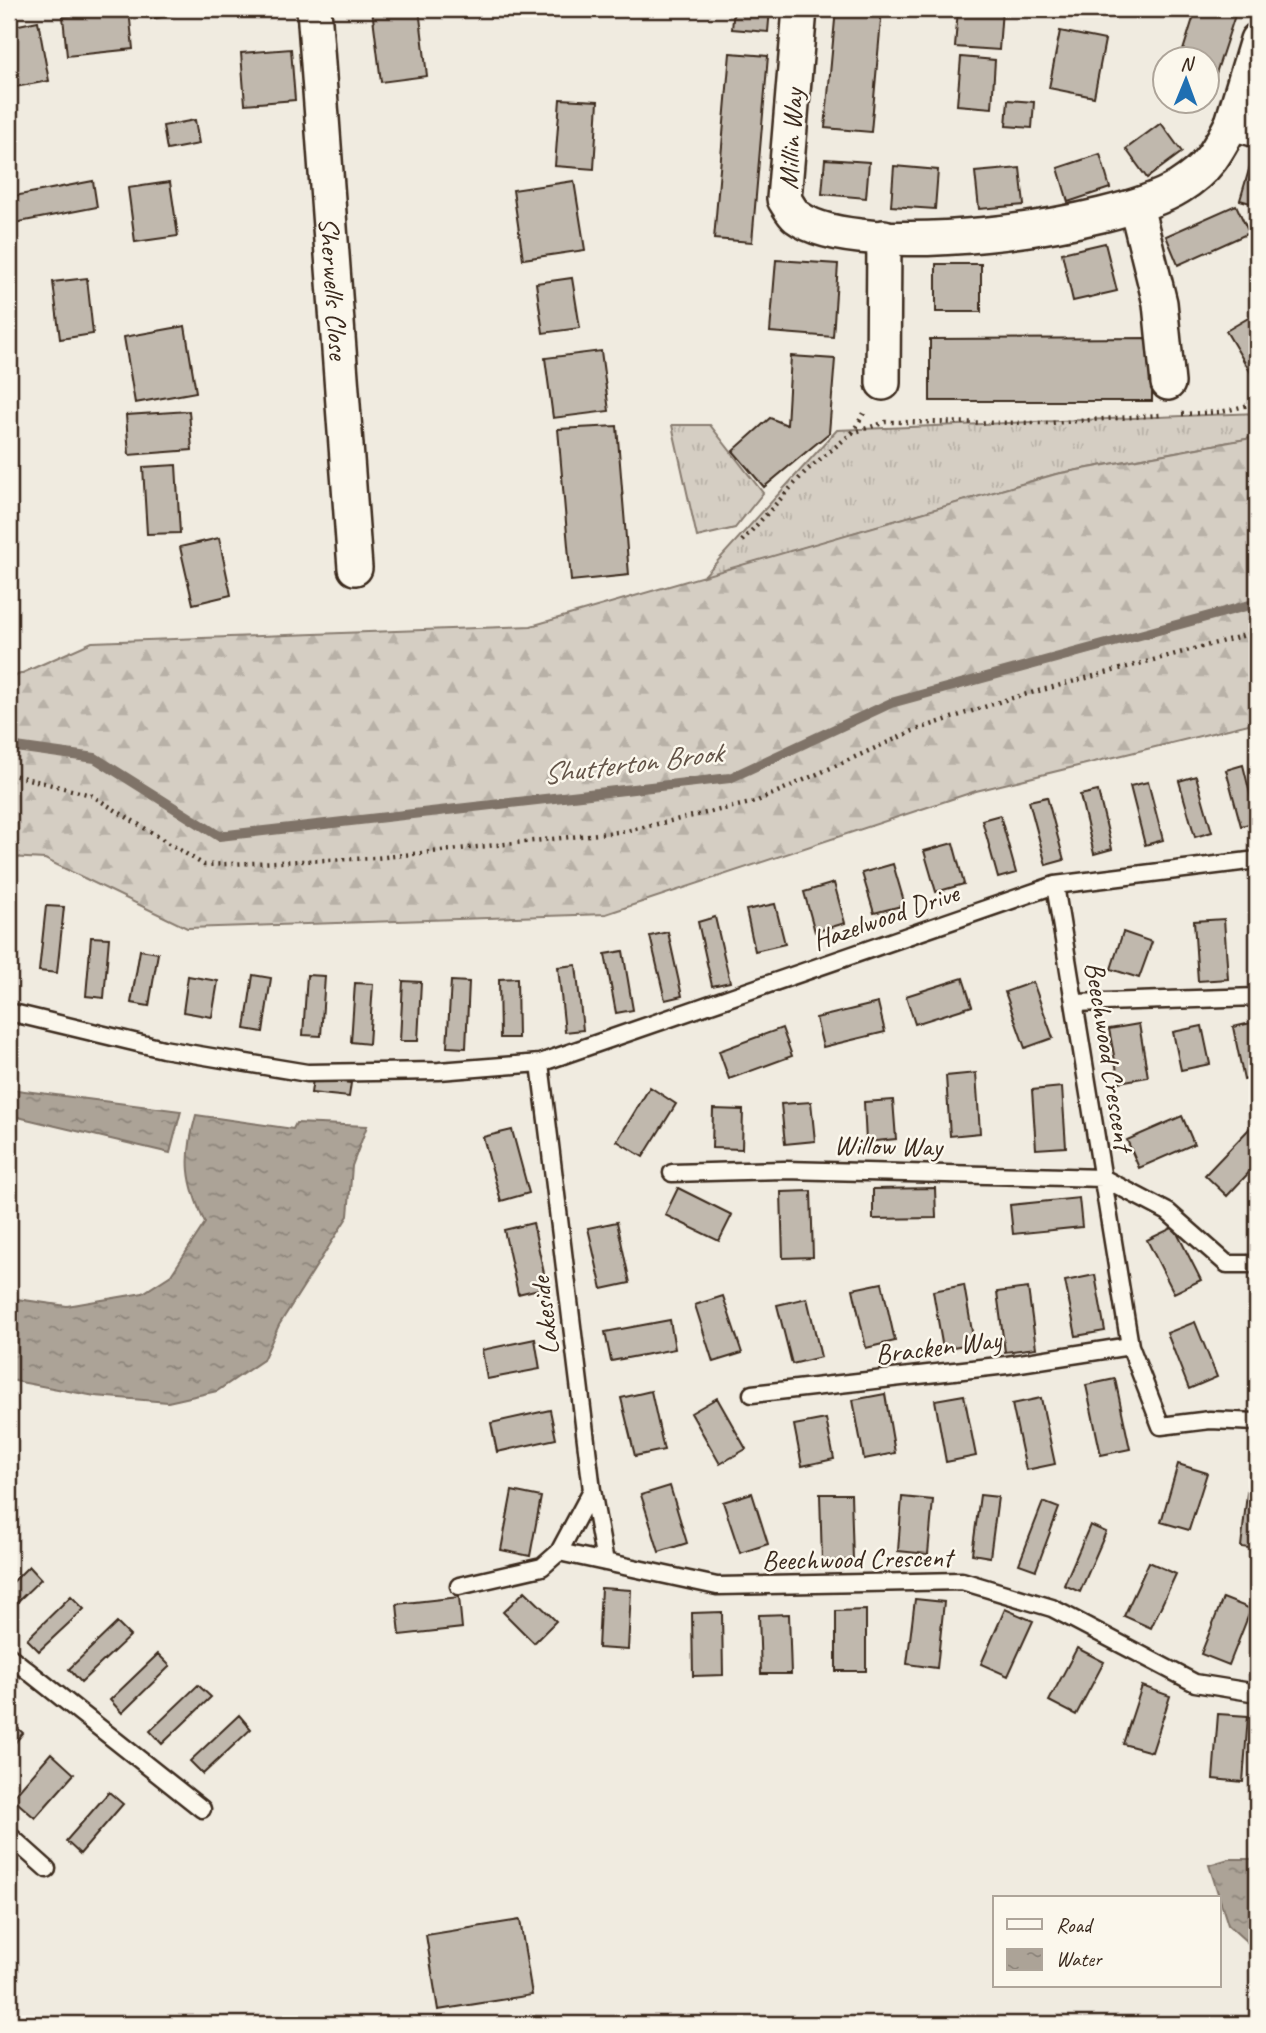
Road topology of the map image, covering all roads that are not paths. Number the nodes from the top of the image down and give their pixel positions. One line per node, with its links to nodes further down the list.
1 (314, 9): 9 (street, Sherwells Close)
2 (800, 9): 6 (street, Millin Way)
3 (1257, 40): 4 (street, Millin Way)
4 (1245, 127): 5 (street, Millin Way)
5 (1136, 206): 6 (street, Millin Way); 8 (street)
6 (884, 237): 7 (street)
7 (883, 383)
8 (1168, 399)
9 (355, 568)
10 (1257, 860): 11 (lane, Hazelwood Drive)
11 (1055, 885): 13 (lane, Beechwood Crescent); 15 (lane, Hazelwood Drive)
12 (1257, 998): 13 (lane)
13 (1074, 1003): 17 (lane, Beechwood Crescent)
14 (9, 1012): 15 (lane, Hazelwood Drive)
15 (540, 1063): 22 (lane, Lakeside)
16 (672, 1172): 17 (lane, Willow Way)
17 (1103, 1178): 18 (lane); 19 (lane, Beechwood Crescent)
18 (1257, 1264)
19 (1130, 1346): 20 (lane, Bracken Way); 21 (lane, Beechwood Crescent)
20 (752, 1394)
21 (1257, 1422)
22 (592, 1490): 23 (lane); 24 (lane, Lakeside)
23 (558, 1552): 24 (lane, Beechwood Crescent); 25 (lane)
24 (605, 1562): 27 (lane, Beechwood Crescent)
25 (459, 1586)
26 (9, 1656): 28 (lane)
27 (1257, 1693)
28 (202, 1809)
29 (9, 1835): 30 (lane)
30 (47, 1869)

